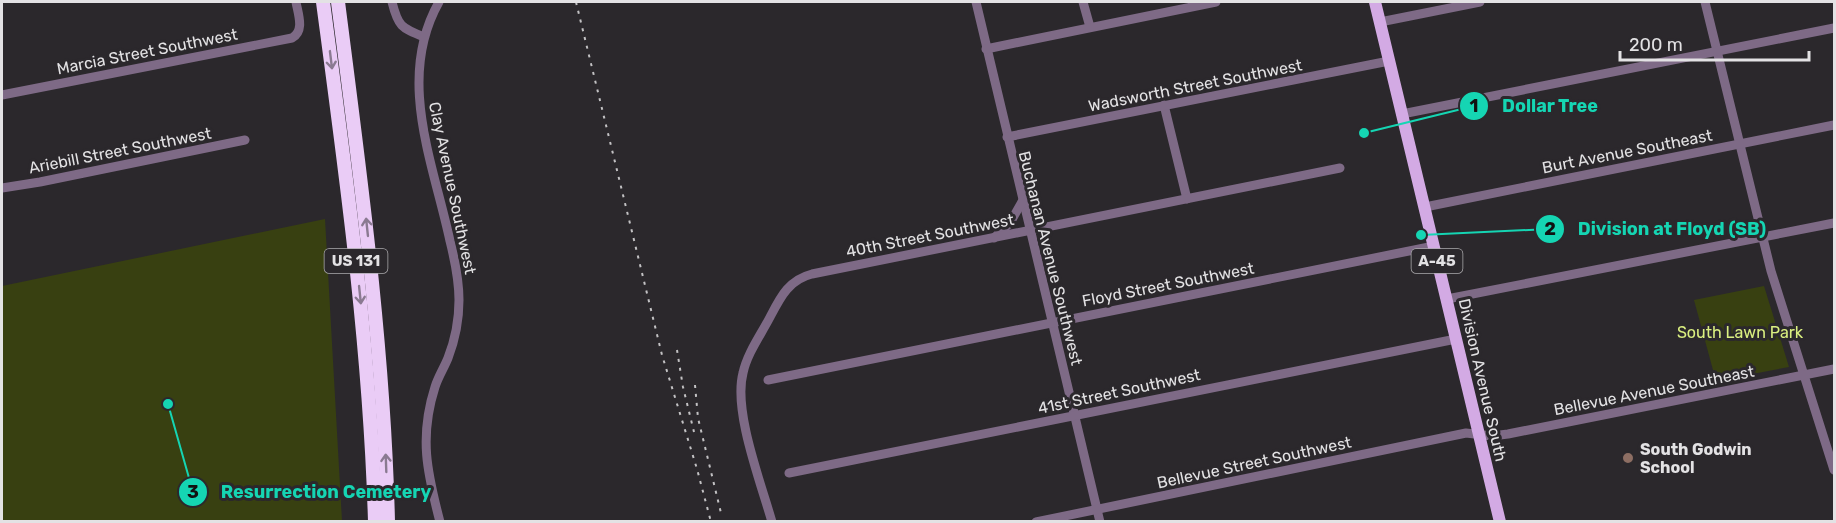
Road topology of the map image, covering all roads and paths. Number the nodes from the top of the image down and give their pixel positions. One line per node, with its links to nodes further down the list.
1 (296, 2): 20 (street, Marcia Street Southwest)
2 (323, 2): 48 (highway, US 131, one-way to 48)
3 (338, 2): 49 (highway, US 131, one-way to 3)
4 (392, 2): 16 (street)
5 (439, 2): 16 (street, Clay Avenue Southwest)
6 (976, 2): 17 (street, Buchanan Avenue Southwest)
7 (1083, 2): 14 (street)
8 (1216, 2): 12 (street)
9 (1375, 2): 13 (main road, Division Avenue South / A-45)
10 (1480, 2): 13 (street)
11 (1705, 2): 18 (street)
12 (1204, 3): 14 (street)
13 (1380, 22): 19 (main road, Division Avenue South / A-45)
14 (1090, 27): 17 (street)
15 (1834, 28): 18 (street)
16 (424, 38): 50 (street, Clay Avenue Southwest)
17 (986, 49): 24 (street, Buchanan Avenue Southwest)
18 (1716, 51): 22 (street); 26 (street)
19 (1389, 61): 21 (street, Wadsworth Street Southwest); 22 (main road, Division Avenue South / A-45)
20 (2, 95)
21 (1164, 105): 24 (street, Wadsworth Street Southwest); 30 (street)
22 (1402, 114): 31 (main road, Division Avenue South / A-45)
23 (1834, 125): 26 (street, Burt Avenue Southeast)
24 (1006, 137): 29 (street, Buchanan Avenue Southwest)
25 (245, 140): 28 (street, Ariebill Street Southwest)
26 (1739, 144): 31 (street, Burt Avenue Southeast); 34 (street)
27 (1340, 168): 30 (street, 40th Street Southwest)
28 (2, 188)
29 (1023, 200): 33 (street, Buchanan Avenue Southwest); 35 (street)
30 (1187, 200): 33 (street, 40th Street Southwest)
31 (1425, 207): 36 (main road, Division Avenue South / A-45)
32 (1834, 223): 34 (street)
33 (1030, 231): 35 (street, 40th Street Southwest); 38 (street, Buchanan Avenue Southwest)
34 (1762, 237): 37 (street); 41 (street)
35 (993, 238): 51 (street, 40th Street Southwest)
36 (1434, 246): 37 (main road, Division Avenue South / A-45); 38 (street, Floyd Street Southwest)
37 (1447, 299): 39 (main road, Division Avenue South / A-45)
38 (1052, 323): 42 (street, Floyd Street Southwest); 43 (street, Buchanan Avenue Southwest)
39 (1456, 339): 43 (street, 41st Street Southwest); 44 (main road, Division Avenue South / A-45)
40 (1834, 369): 41 (street, Bellevue Avenue Southeast)
41 (1803, 375): 44 (street, Bellevue Avenue Southeast); 45 (street)
42 (768, 380)
43 (1074, 416): 46 (street, 41st Street Southwest); 47 (street, Buchanan Avenue Southwest)
44 (1479, 436): 47 (street, Bellevue Street Southwest); 54 (main road, Division Avenue South / A-45)
45 (1834, 470)
46 (789, 473)
47 (1097, 509): 52 (street, Bellevue Street Southwest); 53 (street, Buchanan Avenue Southwest)
48 (375, 522)
49 (388, 522)
50 (440, 522)
51 (772, 522)
52 (1036, 522)
53 (1100, 522)
54 (1500, 522)

